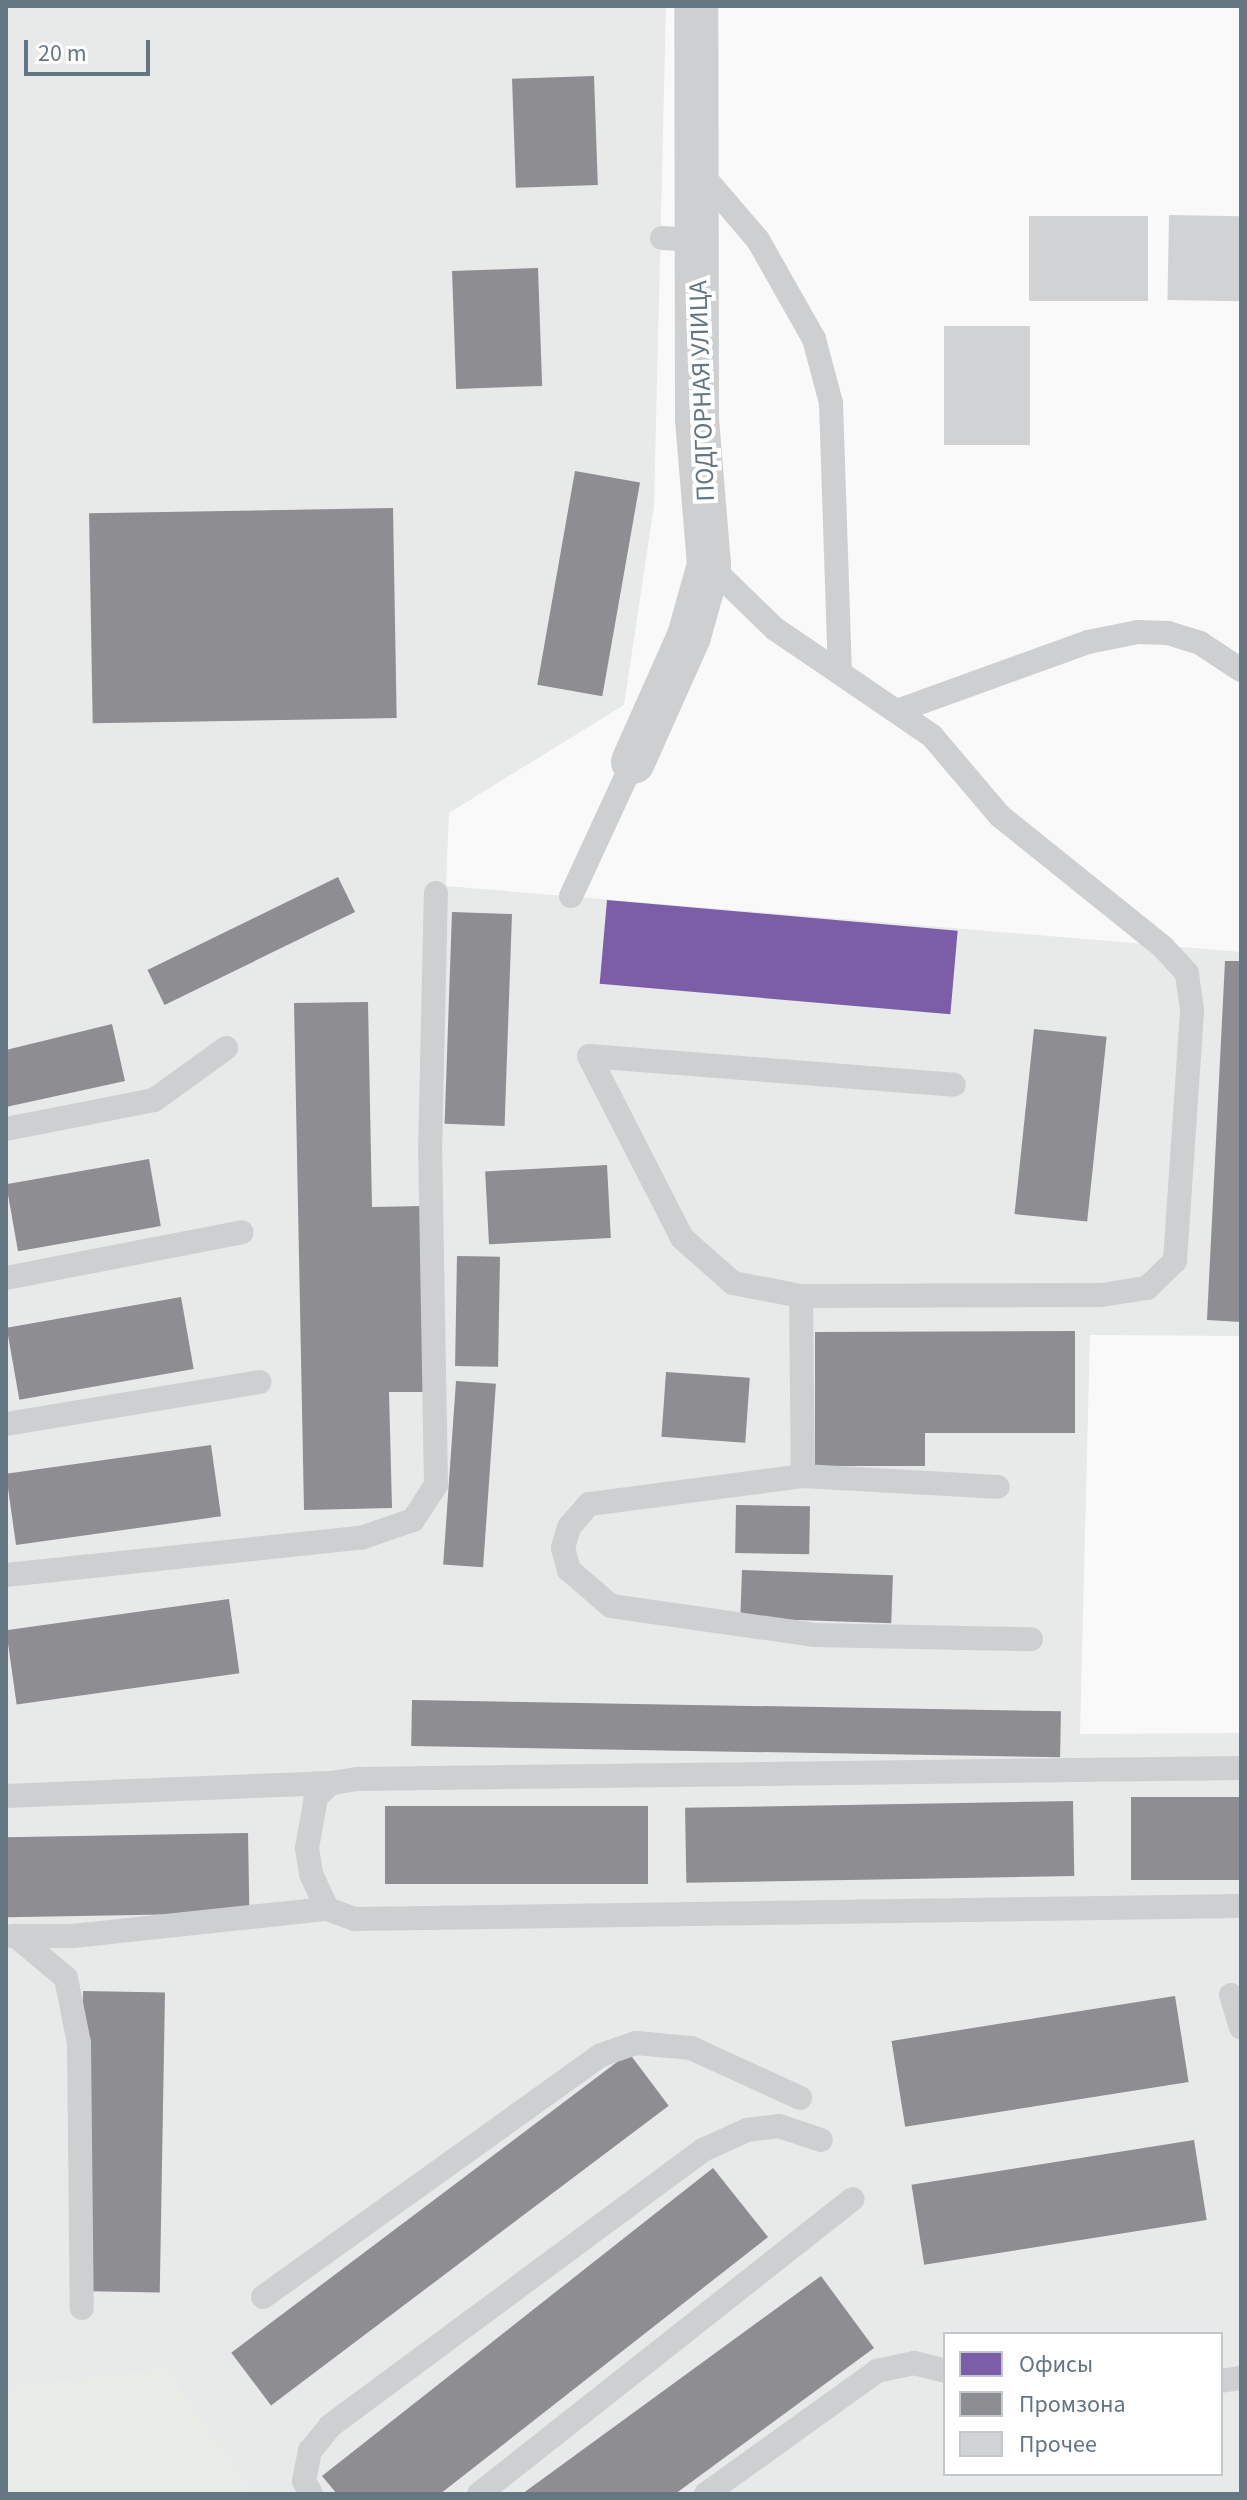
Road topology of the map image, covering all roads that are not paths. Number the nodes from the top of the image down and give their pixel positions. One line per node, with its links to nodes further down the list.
1 (696, 6): 2 (street, ПОДГОРНАЯ УЛИЦА)
2 (698, 170): 3 (street, ПОДГОРНАЯ УЛИЦА); 5 (lane)
3 (709, 565): 5 (lane); 7 (street, ПОДГОРНАЯ УЛИЦА)
4 (1241, 670): 6 (lane)
5 (840, 673): 6 (lane)
6 (900, 710): 15 (lane)
7 (633, 762): 9 (lane)
8 (436, 893): 20 (lane)
9 (571, 896)
10 (226, 1048): 12 (lane)
11 (954, 1085): 15 (lane)
12 (6, 1129)
13 (242, 1232): 14 (lane)
14 (6, 1278)
15 (801, 1296): 18 (lane)
16 (260, 1382): 17 (lane)
17 (6, 1424)
18 (803, 1476): 19 (lane); 21 (lane)
19 (998, 1487)
20 (6, 1575)
21 (1031, 1639)
22 (1241, 1768): 23 (lane)
23 (331, 1783): 24 (lane); 26 (lane)
24 (6, 1796)
25 (1241, 1906): 26 (lane)
26 (327, 1909): 27 (lane)
27 (11, 1936): 34 (lane)
28 (1231, 1995): 29 (lane)
29 (1241, 2028)
30 (800, 2098): 33 (lane)
31 (821, 2140): 36 (lane)
32 (852, 2199): 37 (lane)
33 (263, 2297)
34 (82, 2308)
35 (943, 2370): 38 (lane)
36 (311, 2494)
37 (479, 2494)
38 (706, 2494)

